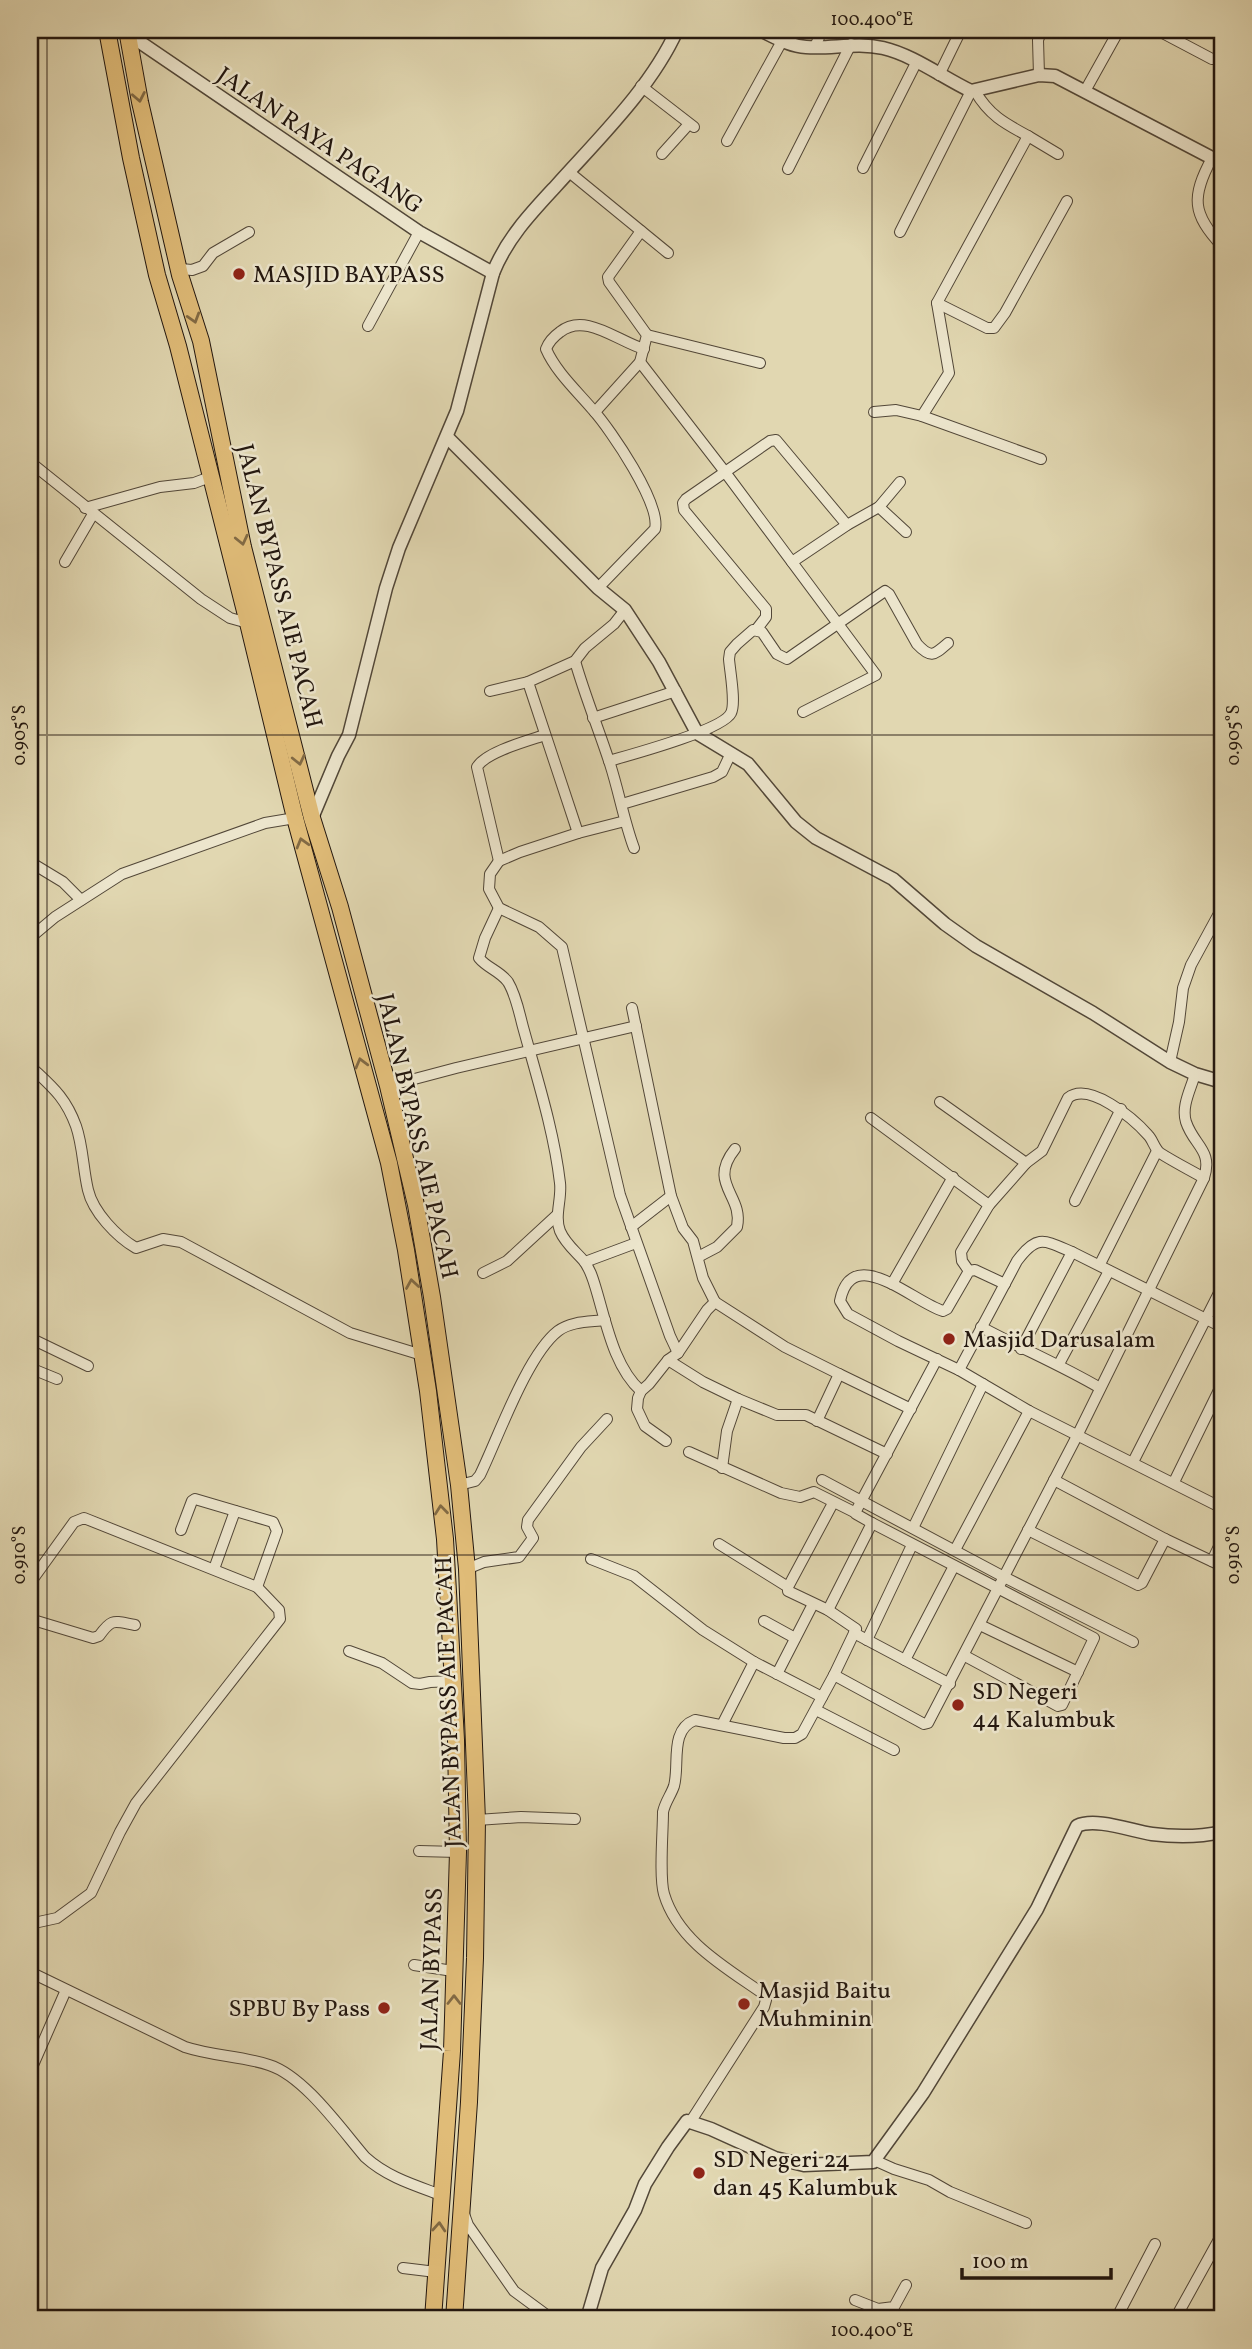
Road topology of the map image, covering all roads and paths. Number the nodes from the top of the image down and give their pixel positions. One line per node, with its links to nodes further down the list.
1 (107, 30): 50 (highway, JALAN BYPASS)
2 (677, 30): 17 (street)
3 (760, 30): 10 (street)
4 (822, 30): 12 (street)
5 (961, 30): 15 (street)
6 (1042, 30): 16 (street)
7 (1119, 30): 19 (street)
8 (1157, 30): 13 (street)
9 (127, 32): 31 (street, JALAN RAYA PAGANG); 36 (highway, JALAN BYPASS AIE PACAH, one-way to 36)
10 (782, 41): 12 (street); 21 (street)
11 (851, 44): 12 (street); 14 (street); 26 (street)
12 (815, 47)
13 (1212, 59)
14 (917, 61): 15 (street); 25 (street)
15 (939, 75): 18 (street)
16 (1039, 75): 18 (street); 19 (street)
17 (642, 86): 22 (street); 27 (street)
18 (973, 91): 20 (street); 32 (street)
19 (1085, 91): 24 (street)
20 (1028, 136): 23 (street); 37 (street)
21 (727, 141)
22 (662, 154)
23 (1058, 154)
24 (1217, 160): 33 (street)
25 (863, 168)
26 (788, 169)
27 (569, 172): 29 (street); 35 (street)
28 (1067, 201): 37 (street)
29 (642, 231): 34 (street); 39 (street)
30 (249, 232): 36 (street)
31 (419, 232): 35 (street, JALAN RAYA PAGANG); 38 (street)
32 (900, 232)
33 (1222, 246)
34 (668, 253)
35 (493, 273): 46 (street)
36 (180, 275): 76 (highway, JALAN BYPASS AIE PACAH, one-way to 76)
37 (937, 303): 45 (street)
38 (368, 326)
39 (647, 335): 40 (street); 42 (street)
40 (644, 349): 41 (street); 43 (street)
41 (639, 362): 43 (street); 49 (street)
42 (760, 363)
43 (595, 412): 58 (street)
44 (874, 412): 45 (street)
45 (922, 415): 47 (street)
46 (447, 437): 58 (street); 76 (street)
47 (1041, 459)
48 (30, 462): 53 (street)
49 (725, 472): 54 (street); 57 (street); 62 (street)
50 (209, 477): 53 (street); 61 (highway, JALAN BYPASS)
51 (900, 482): 52 (street)
52 (879, 507): 54 (street); 55 (street)
53 (89, 511): 56 (street); 61 (street)
54 (848, 525): 57 (street)
55 (906, 532)
56 (65, 562)
57 (792, 562): 60 (street)
58 (598, 588): 59 (street)
59 (625, 611): 64 (street); 67 (street)
60 (837, 622): 62 (street); 63 (street); 68 (street)
61 (248, 623): 75 (highway, JALAN BYPASS)
62 (756, 630): 70 (street)
63 (948, 643)
64 (575, 661): 65 (street); 69 (street)
65 (528, 682): 66 (street); 71 (street)
66 (490, 691)
67 (676, 691): 69 (street); 70 (street)
68 (803, 712)
69 (593, 718): 73 (street)
70 (697, 733): 72 (street); 73 (street)
71 (544, 735): 78 (street); 80 (street)
72 (731, 753): 74 (street); 90 (street)
73 (609, 761): 74 (street)
74 (622, 804): 77 (street)
75 (295, 818): 82 (street); 128 (highway, JALAN BYPASS, one-way to 75)
76 (312, 818): 94 (highway, JALAN BYPASS AIE PACAH)
77 (625, 821): 78 (street); 79 (street)
78 (578, 833): 80 (street)
79 (634, 848)
80 (499, 861): 83 (street)
81 (30, 862): 82 (street)
82 (81, 900): 85 (street)
83 (499, 908): 88 (street); 89 (street)
84 (1222, 908): 90 (street)
85 (30, 938)
86 (632, 1008): 87 (street)
87 (636, 1026): 88 (street); 103 (street)
88 (585, 1040): 89 (street); 107 (street)
89 (530, 1052): 94 (street); 106 (street)
90 (1170, 1062): 92 (street)
91 (30, 1066): 128 (street)
92 (1195, 1074): 93 (street); 102 (street)
93 (1222, 1082)
94 (388, 1086): 155 (highway, JALAN BYPASS AIE PACAH)
95 (940, 1102): 100 (street)
96 (1121, 1109): 99 (street); 100 (street); 104 (street)
97 (871, 1118): 101 (street)
98 (734, 1149): 110 (street)
99 (1157, 1151): 102 (street); 112 (street)
100 (1026, 1163): 105 (street)
101 (953, 1177): 105 (street); 116 (street)
102 (1204, 1178): 119 (street)
103 (671, 1196): 107 (street); 110 (street)
104 (1075, 1200)
105 (989, 1205): 114 (street)
106 (557, 1215): 111 (street); 115 (street)
107 (631, 1227): 108 (street)
108 (636, 1244): 111 (street); 127 (street)
109 (1072, 1252): 112 (street); 117 (street); 126 (street)
110 (698, 1257): 120 (street)
111 (585, 1262): 122 (street)
112 (1100, 1264): 113 (street)
113 (1110, 1270): 119 (street); 131 (street)
114 (969, 1271): 116 (street); 117 (street)
115 (483, 1273)
116 (891, 1284): 129 (street)
117 (1005, 1284): 123 (street)
118 (1222, 1287): 121 (street)
119 (1149, 1290): 121 (street); 139 (street)
120 (715, 1303): 127 (street); 135 (street)
121 (1206, 1319): 124 (street); 150 (street)
122 (605, 1320): 140 (street); 155 (street)
123 (981, 1327): 126 (street); 134 (street)
124 (1222, 1327)
125 (31, 1343): 132 (street)
126 (1021, 1349): 131 (street)
127 (678, 1353): 130 (street)
128 (422, 1354): 177 (highway, JALAN BYPASS, one-way to 128)
129 (937, 1359): 134 (street); 142 (street)
130 (668, 1360): 140 (street); 141 (street)
131 (1059, 1364): 139 (street)
132 (88, 1366)
133 (30, 1368): 136 (street)
134 (959, 1370): 137 (street)
135 (839, 1374): 142 (street); 145 (street)
136 (57, 1379)
137 (983, 1384): 143 (street); 162 (street)
138 (1222, 1384): 154 (street)
139 (1100, 1388): 146 (street)
140 (641, 1391): 147 (street)
141 (738, 1399): 145 (street); 151 (street)
142 (911, 1409): 149 (street)
143 (1029, 1411): 146 (street); 169 (street)
144 (607, 1419): 175 (street)
145 (817, 1421): 149 (street)
146 (1077, 1436): 150 (street); 153 (street)
147 (666, 1441)
148 (689, 1452): 151 (street)
149 (887, 1454): 157 (street)
150 (1133, 1462): 154 (street)
151 (722, 1468): 156 (street)
152 (822, 1480): 157 (street)
153 (1054, 1480): 164 (street); 165 (street)
154 (1174, 1482): 158 (street)
155 (458, 1485): 175 (highway, JALAN BYPASS AIE PACAH)
156 (833, 1503): 160 (street); 180 (street)
157 (861, 1503): 160 (street); 162 (street)
158 (1222, 1508)
159 (235, 1511): 163 (street); 174 (street); 179 (street)
160 (856, 1513): 161 (street)
161 (872, 1523): 168 (street); 183 (street)
162 (913, 1528): 169 (street)
163 (181, 1530)
164 (1028, 1530): 165 (street); 176 (street)
165 (1165, 1539): 171 (street)
166 (1222, 1540): 171 (street)
167 (719, 1544): 180 (street)
168 (912, 1545): 172 (street); 190 (street)
169 (955, 1550): 176 (street)
170 (591, 1559): 195 (street)
171 (1212, 1560): 173 (street)
172 (954, 1566): 181 (street); 194 (street)
173 (1222, 1566)
174 (214, 1569): 178 (street); 179 (street)
175 (467, 1569): 177 (highway); 206 (highway, JALAN BYPASS AIE PACAH)
176 (1004, 1577): 181 (street); 191 (street)
177 (447, 1578): 199 (highway, JALAN BYPASS)
178 (30, 1583)
179 (257, 1587): 210 (street)
180 (788, 1587): 182 (street)
181 (999, 1590): 187 (street); 196 (street)
182 (813, 1604): 183 (street); 189 (street)
183 (828, 1610): 188 (street)
184 (30, 1619): 186 (street)
185 (764, 1622): 189 (street)
186 (135, 1625)
187 (981, 1625): 193 (street); 196 (street)
188 (854, 1633): 190 (street); 198 (street)
189 (795, 1638): 197 (street)
190 (867, 1640): 194 (street)
191 (1133, 1642)
192 (349, 1651): 199 (street)
193 (965, 1656): 196 (street); 200 (street)
194 (905, 1660): 200 (street)
195 (754, 1662): 197 (street); 203 (street)
196 (1078, 1672)
197 (777, 1674): 201 (street)
198 (834, 1675): 200 (street); 201 (street)
199 (453, 1681): 209 (highway, JALAN BYPASS)
200 (950, 1684)
201 (822, 1697): 202 (street)
202 (816, 1710): 203 (street); 204 (street)
203 (722, 1725): 216 (street)
204 (894, 1750)
205 (575, 1819): 206 (street)
206 (477, 1820): 219 (highway, JALAN BYPASS AIE PACAH)
207 (1222, 1832): 217 (street)
208 (419, 1851): 209 (street)
209 (458, 1852): 212 (highway, JALAN BYPASS)
210 (30, 1920)
211 (414, 1965): 212 (street)
212 (453, 1971): 218 (highway, JALAN BYPASS, one-way to 212)
213 (30, 1972): 214 (street)
214 (66, 1990): 215 (street); 218 (street)
215 (30, 2072)
216 (691, 2121): 217 (street); 232 (street)
217 (874, 2160): 220 (street)
218 (441, 2195): 225 (highway, JALAN BYPASS, one-way to 218)
219 (462, 2209): 230 (highway, JALAN BYPASS AIE PACAH); 231 (street)
220 (1026, 2223)
221 (1222, 2234): 223 (street)
222 (1155, 2245): 233 (street)
223 (1218, 2250): 234 (street)
224 (403, 2268): 225 (street)
225 (436, 2272): 229 (highway, JALAN BYPASS)
226 (906, 2286): 228 (street)
227 (855, 2300): 228 (street)
228 (876, 2314)
229 (433, 2319)
230 (454, 2319)
231 (552, 2319)
232 (587, 2319)
233 (1116, 2319)
234 (1175, 2319)

